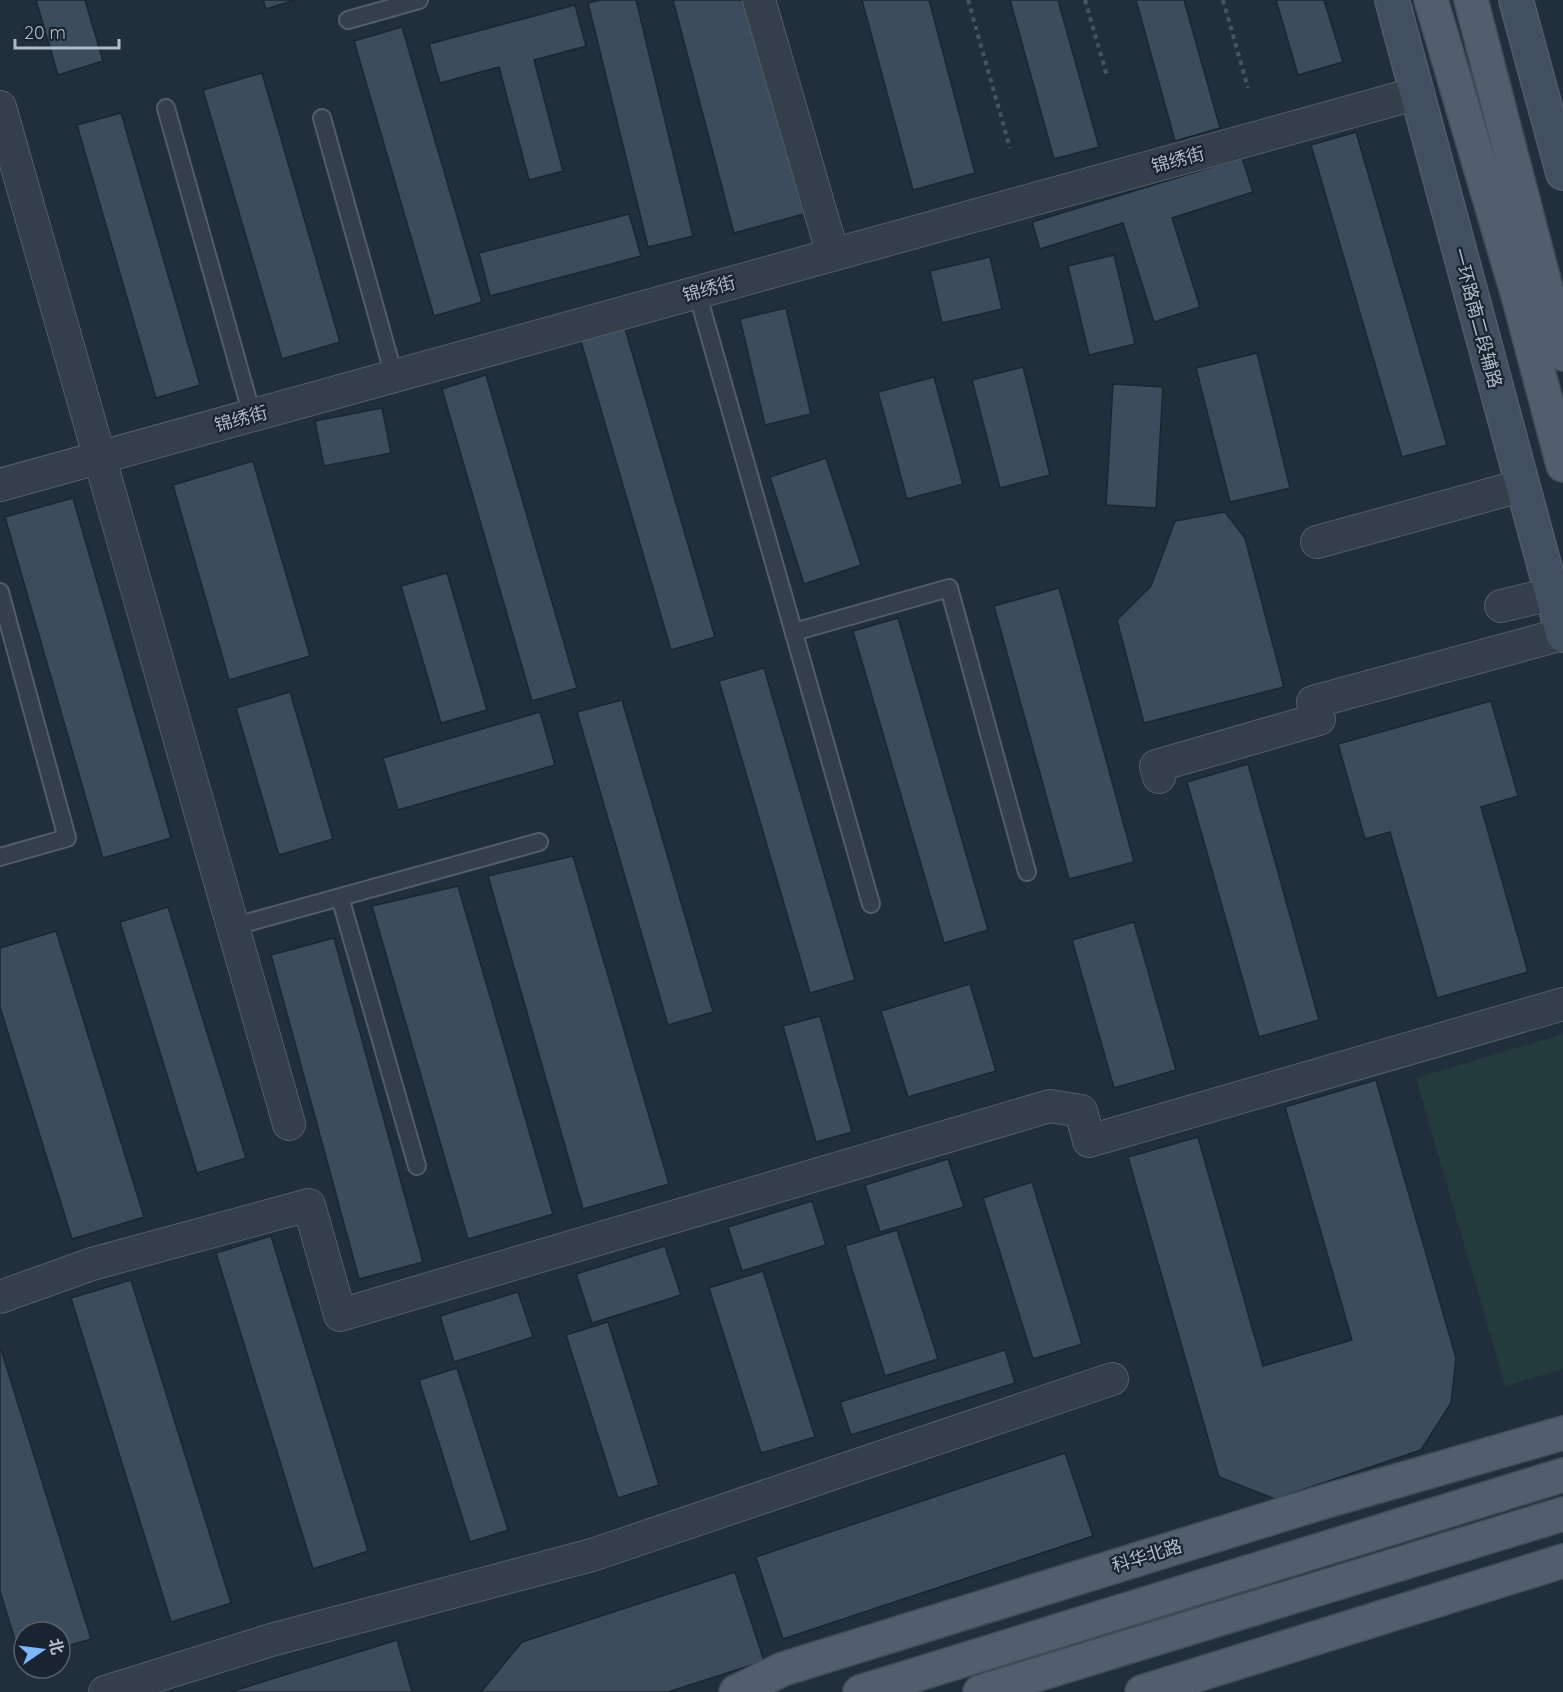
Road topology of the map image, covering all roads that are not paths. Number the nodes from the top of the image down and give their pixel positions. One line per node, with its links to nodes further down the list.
1 (419, 0): 7 (lane)
2 (759, 0): 13 (street)
3 (1392, 0): 8 (main road, 一环路南二段辅路)
4 (1431, 0): 19 (main road)
5 (1471, 0): 15 (main road)
6 (1516, 0): 12 (main road)
7 (348, 20)
8 (1419, 93): 13 (street, 锦绣街); 21 (main road, 一环路南二段辅路)
9 (0, 107): 18 (street)
10 (166, 108): 17 (lane)
11 (322, 118): 16 (lane)
12 (1563, 173)
13 (833, 255): 14 (street, 锦绣街)
14 (698, 292): 16 (street, 锦绣街); 26 (lane)
15 (1563, 354)
16 (394, 376): 17 (street, 锦绣街)
17 (252, 415): 18 (street, 锦绣街)
18 (99, 458): 20 (street, 锦绣街); 34 (street)
19 (1563, 465)
20 (0, 485)
21 (1521, 486): 22 (street); 24 (main road, 一环路南二段辅路)
22 (1317, 542)
23 (0, 592): 30 (lane)
24 (1551, 594): 25 (street); 27 (main road, 一环路南二段辅路)
25 (1501, 606)
26 (794, 632): 31 (lane); 33 (lane)
27 (1563, 634): 28 (street)
28 (1159, 777)
29 (539, 842): 32 (lane)
30 (0, 857)
31 (1027, 872)
32 (340, 897): 34 (lane); 37 (lane)
33 (871, 904)
34 (232, 927): 36 (street)
35 (1563, 1004): 38 (street)
36 (289, 1125)
37 (417, 1166)
38 (0, 1296)
39 (1112, 1379): 44 (street)
40 (1563, 1433): 45 (main road, 科华北路)
41 (1563, 1475): 46 (main road)
42 (1563, 1514): 47 (main road)
43 (1563, 1561): 48 (main road)
44 (105, 1692)
45 (736, 1692)
46 (860, 1692)
47 (980, 1692)
48 (1142, 1692)

